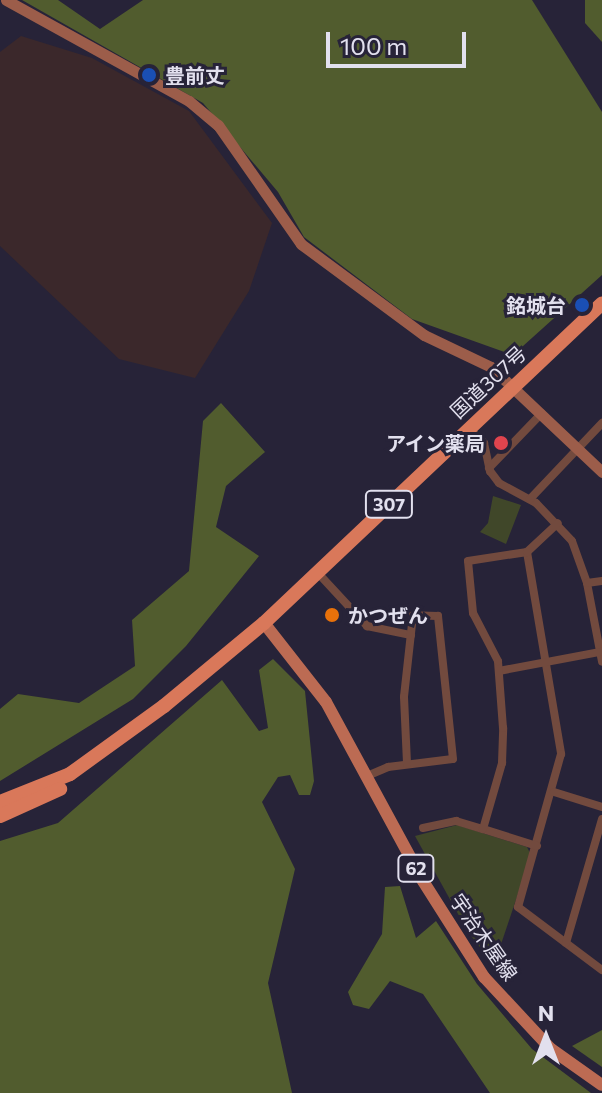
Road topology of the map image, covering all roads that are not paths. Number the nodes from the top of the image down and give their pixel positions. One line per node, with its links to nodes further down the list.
1 (6, 0): 3 (street)
2 (602, 303): 3 (highway, 国道307号 / 307)
3 (513, 385): 4 (street); 6 (highway, 国道307号 / 307)
4 (542, 413): 7 (street); 8 (street)
5 (602, 423): 7 (street)
6 (468, 428): 8 (street); 13 (highway, 国道307号 / 307)
7 (578, 447): 9 (street); 10 (street)
8 (489, 468): 10 (street)
9 (602, 472)
10 (530, 499): 11 (street)
11 (558, 523): 12 (street); 15 (street)
12 (527, 552): 19 (street); 20 (street)
13 (317, 572): 16 (highway, 国道307号 / 307); 17 (street)
14 (602, 581): 15 (street)
15 (587, 583): 18 (street)
16 (264, 623): 22 (main road, 宇治木屋線 / 62); 24 (highway, 国道307号 / 307); 26 (highway, 国道307号 / 307)
17 (411, 635): 21 (street); 21 (street)
18 (601, 657): 19 (street)
19 (548, 662): 20 (street); 23 (street)
20 (499, 671): 29 (street)
21 (407, 764): 22 (street)
22 (367, 776): 33 (main road, 宇治木屋線 / 62)
23 (554, 792): 25 (street); 30 (street)
24 (0, 802)
25 (602, 807)
26 (0, 816)
27 (602, 819): 31 (street)
28 (423, 828): 29 (street)
29 (483, 829): 30 (street)
30 (537, 846): 31 (street)
31 (566, 943): 32 (street)
32 (602, 970)
33 (602, 1085)

